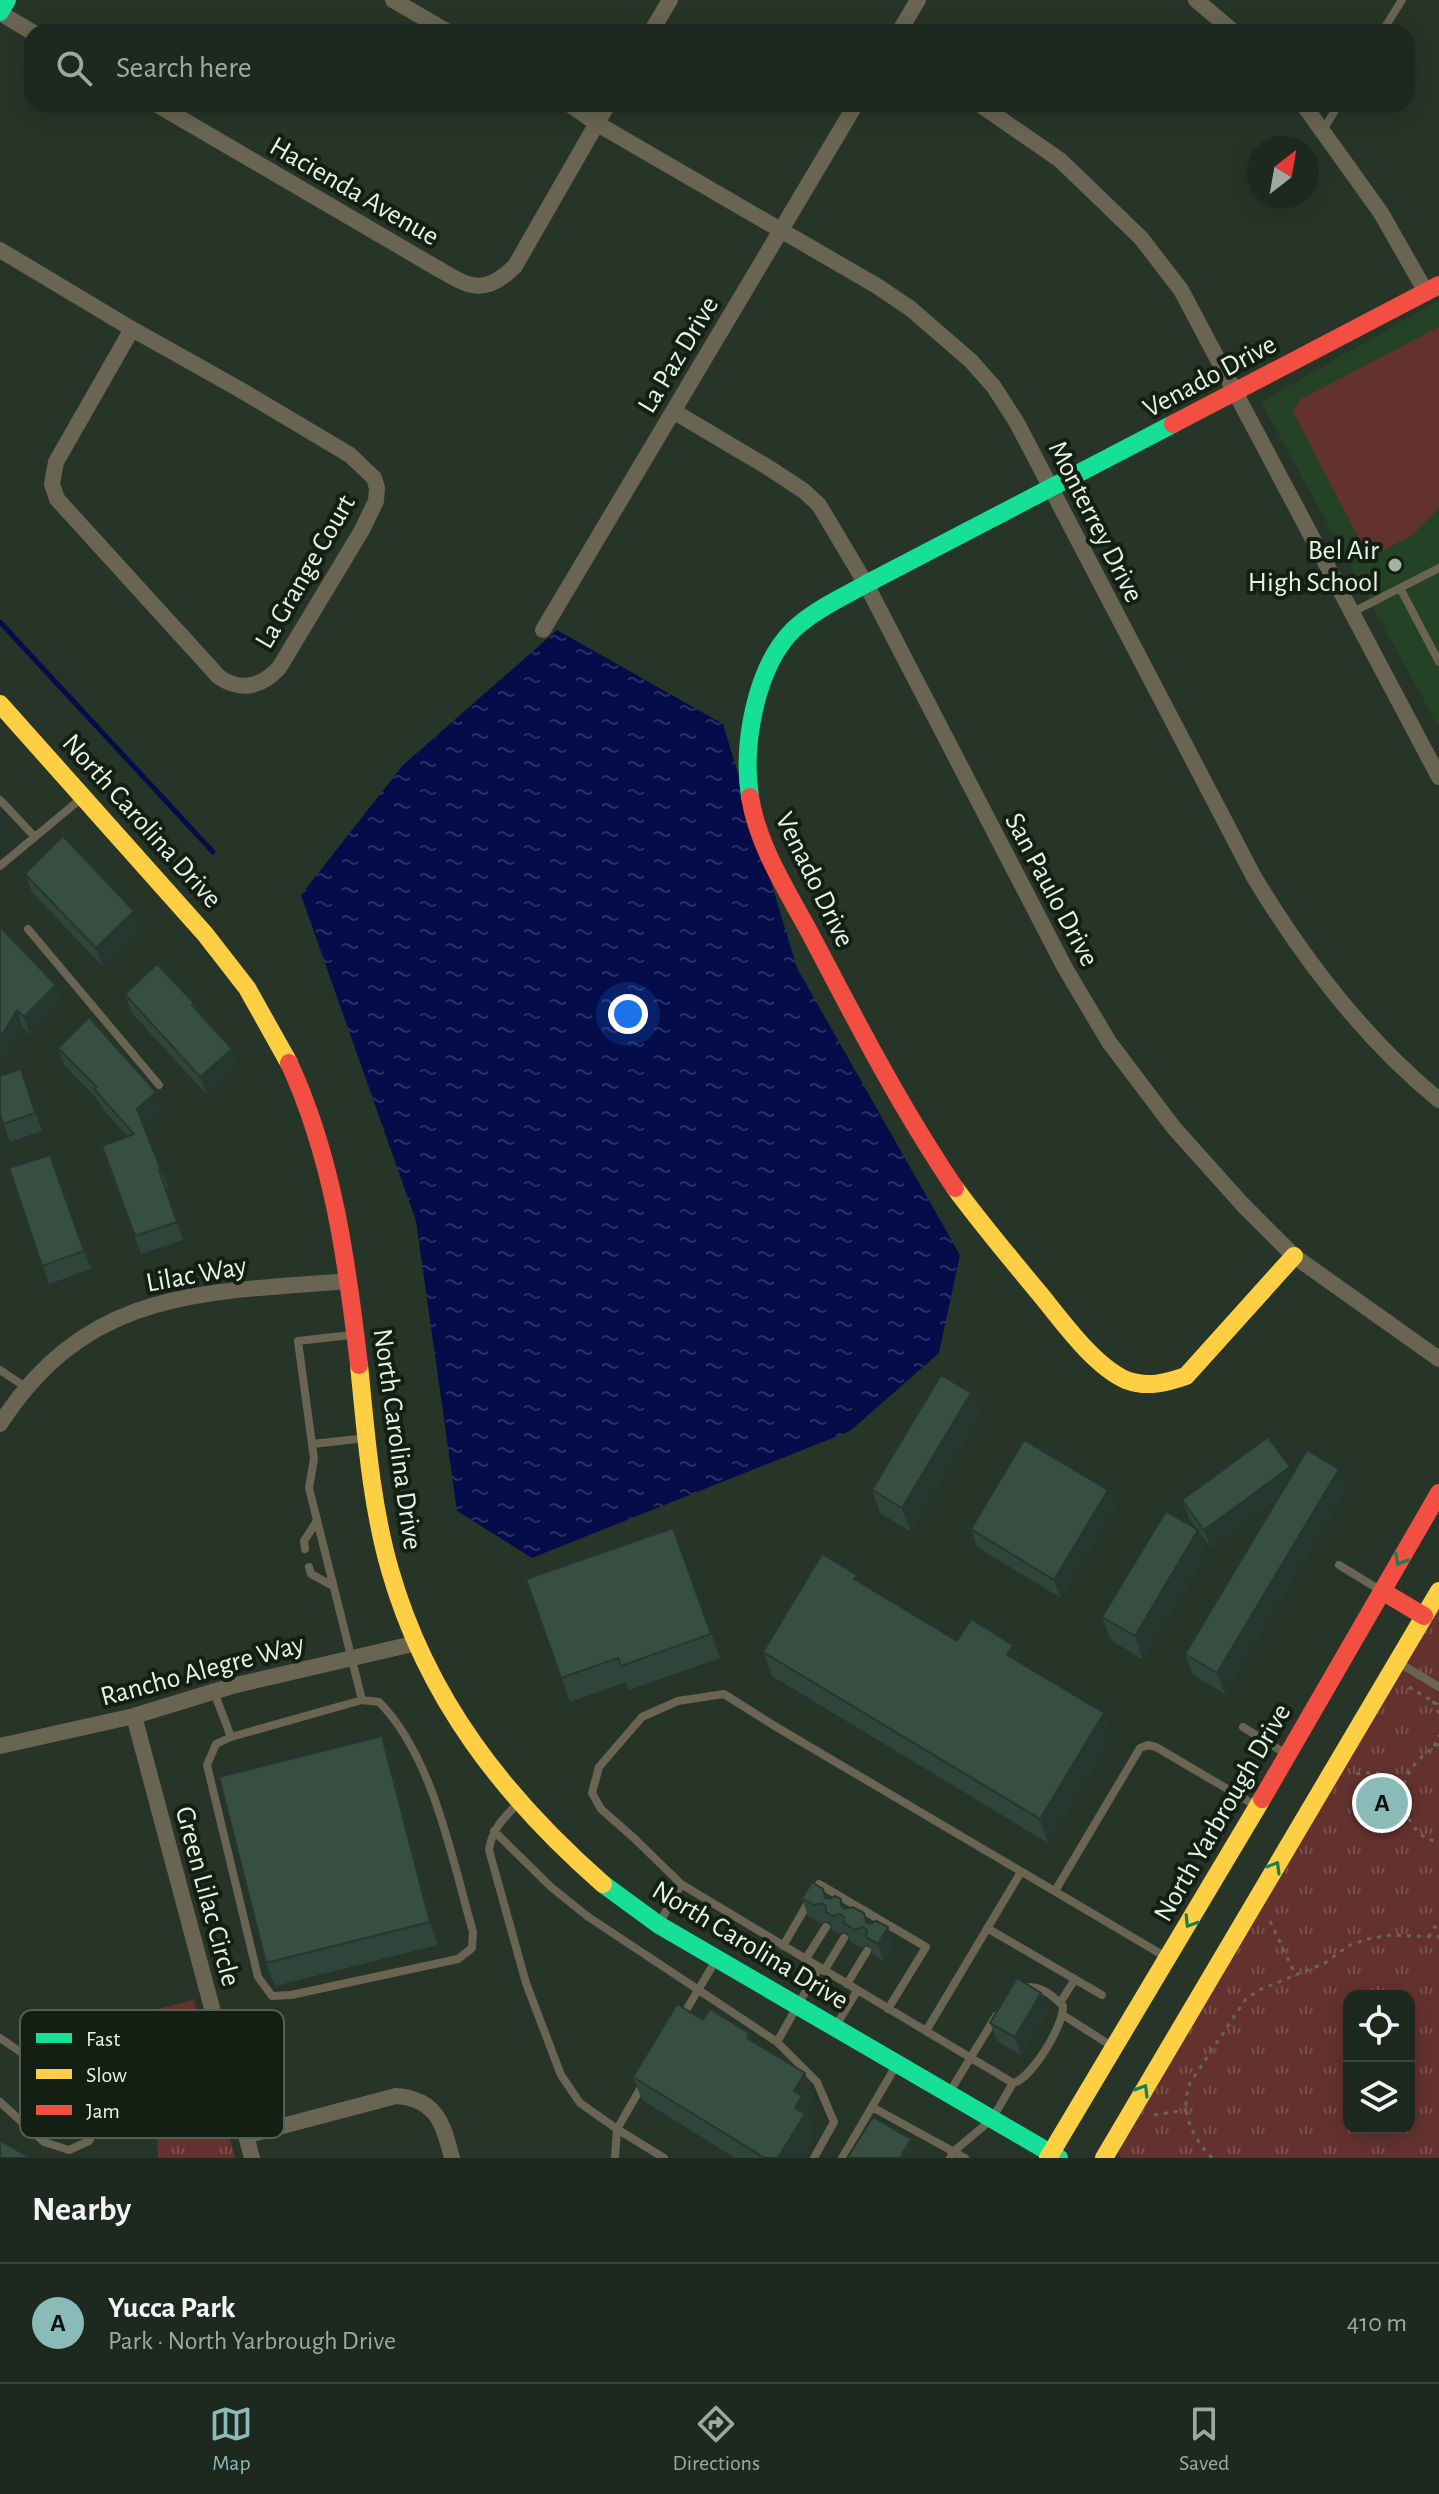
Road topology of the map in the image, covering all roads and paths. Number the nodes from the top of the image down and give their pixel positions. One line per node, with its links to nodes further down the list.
1 (393, 0): 7 (street)
2 (670, 0): 8 (street)
3 (918, 0): 9 (street)
4 (1196, 0): 10 (street)
5 (1402, 0): 11 (lane)
6 (2, 6): 12 (street)
7 (434, 24)
8 (656, 24)
9 (904, 24)
10 (1224, 24)
11 (1387, 24)
12 (24, 25)
13 (170, 112): 20 (street, Hacienda Avenue)
14 (580, 112): 20 (street, Monterrey Drive)
15 (603, 112): 20 (street)
16 (851, 112): 22 (street, La Paz Drive)
17 (991, 112): 26 (street)
18 (1309, 112): 21 (street)
19 (1334, 112): 21 (lane)
20 (596, 123): 22 (street, Monterrey Drive)
21 (1323, 130): 24 (street)
22 (780, 231): 27 (street, La Paz Drive); 28 (street, Monterrey Drive)
23 (0, 250): 25 (street, La Grange Court)
24 (1432, 289): 26 (main road, Venado Drive)
25 (132, 329): 25 (street, La Grange Court)
26 (1237, 391): 28 (main road, Venado Drive); 32 (street)
27 (673, 411): 30 (street, San Paulo Drive); 33 (street, La Paz Drive)
28 (1051, 489): 30 (main road, Venado Drive); 43 (street, Monterrey Drive)
29 (1439, 568): 31 (lane)
30 (866, 584): 44 (street, San Paulo Drive); 44 (main road, Venado Drive)
31 (1400, 588): 32 (lane); 34 (lane)
32 (1353, 612): 36 (street)
33 (543, 630)
34 (1439, 662)
35 (0, 704): 37 (main road, North Carolina Drive)
36 (1439, 777)
37 (84, 796): 39 (lane); 45 (main road, North Carolina Drive)
38 (0, 800): 39 (lane)
39 (35, 837): 40 (lane)
40 (0, 866)
41 (28, 929): 42 (lane)
42 (159, 1085)
43 (1439, 1100)
44 (1294, 1256): 47 (street, San Paulo Drive)
45 (348, 1281): 46 (main road, North Carolina Drive); 49 (street, Lilac Way)
46 (355, 1335): 51 (main road, North Carolina Drive); 52 (lane)
47 (1439, 1359)
48 (0, 1370): 49 (lane)
49 (27, 1388): 50 (street, Lilac Way)
50 (0, 1424)
51 (368, 1437): 52 (lane); 62 (main road, North Carolina Drive)
52 (312, 1444): 54 (lane)
53 (1439, 1493): 59 (main road, North Yarbrough Drive, one-way to 59)
54 (317, 1521): 55 (lane); 58 (lane)
55 (305, 1549)
56 (1339, 1565): 59 (lane)
57 (309, 1567): 58 (lane)
58 (333, 1586): 63 (lane)
59 (1382, 1591): 61 (main road); 78 (main road, North Yarbrough Drive)
60 (1439, 1591): 61 (main road)
61 (1424, 1616): 64 (main road)
62 (417, 1643): 63 (street, Rancho Alegre Way); 81 (main road, North Carolina Drive)
63 (350, 1658): 66 (street, Rancho Alegre Way); 67 (lane)
64 (1393, 1668): 65 (lane); 68 (path); 79 (main road)
65 (1439, 1687)
66 (214, 1692): 71 (street, Rancho Alegre Way); 74 (lane)
67 (362, 1700): 74 (lane); 74 (lane)
68 (1433, 1701): 69 (path); 70 (path)
69 (1439, 1705)
70 (1439, 1714)
71 (134, 1716): 76 (street, Rancho Alegre Way); 119 (street, Green Lilac Circle)
72 (1243, 1727): 78 (lane)
73 (1439, 1735): 77 (path)
74 (231, 1737)
75 (1439, 1744): 77 (path)
76 (0, 1746)
77 (1434, 1747): 80 (path)
78 (1288, 1754): 82 (main road, North Yarbrough Drive)
79 (1329, 1777): 80 (path); 88 (main road, one-way to 79)
80 (1403, 1789): 84 (path)
81 (518, 1803): 83 (lane); 94 (main road, North Carolina Drive)
82 (1257, 1806): 87 (lane); 105 (main road, North Yarbrough Drive, one-way to 105)
83 (494, 1831): 111 (lane); 138 (lane)
84 (1439, 1842)
85 (1021, 1872): 86 (lane); 87 (lane); 97 (lane)
86 (681, 1884): 94 (lane); 102 (lane)
87 (1055, 1891): 105 (lane)
88 (1258, 1896): 108 (path); 151 (main road, one-way to 88)
89 (843, 1898): 90 (lane); 91 (lane); 102 (lane)
90 (862, 1909): 92 (lane); 93 (lane)
91 (836, 1910)
92 (854, 1921)
93 (884, 1922): 98 (lane); 118 (lane)
94 (659, 1925): 104 (main road, North Carolina Drive)
95 (1439, 1925): 99 (path)
96 (826, 1927): 106 (lane)
97 (987, 1928): 109 (lane); 123 (lane)
98 (877, 1935)
99 (1429, 1937): 100 (path); 108 (path)
100 (1439, 1937)
101 (844, 1938): 107 (lane)
102 (783, 1946): 106 (lane)
103 (867, 1951): 110 (lane)
104 (718, 1958): 111 (lane); 116 (main road, North Carolina Drive)
105 (1168, 1958): 126 (main road, North Yarbrough Drive)
106 (805, 1960): 107 (lane)
107 (821, 1970): 110 (lane); 116 (lane)
108 (1296, 1976): 152 (path)
109 (1075, 1979): 114 (lane); 115 (lane)
110 (847, 1984): 112 (lane)
111 (698, 1989): 121 (lane); 125 (lane)
112 (857, 1991): 118 (lane); 122 (lane)
113 (1011, 1993): 115 (lane)
114 (1102, 1995)
115 (1060, 2003): 120 (lane)
116 (797, 2005): 122 (main road, North Carolina Drive); 125 (lane)
117 (1003, 2006): 128 (lane)
118 (888, 2009): 123 (lane)
119 (214, 2010)
120 (1063, 2015): 126 (lane); 131 (lane)
121 (675, 2027)
122 (835, 2027): 129 (main road, North Carolina Drive)
123 (926, 2031): 128 (lane)
124 (0, 2038): 127 (lane)
125 (777, 2042): 148 (lane)
126 (1115, 2048): 143 (main road, North Yarbrough Drive)
127 (20, 2052)
128 (970, 2057): 131 (lane); 132 (lane)
129 (898, 2063): 132 (main road, North Carolina Drive); 134 (lane)
130 (646, 2078): 138 (lane)
131 (1013, 2083): 135 (lane)
132 (948, 2093): 135 (main road, North Carolina Drive)
133 (0, 2102): 136 (lane)
134 (872, 2107): 142 (lane); 149 (lane)
135 (992, 2119): 142 (lane); 143 (main road, North Carolina Drive)
136 (20, 2120)
137 (284, 2126): 145 (street)
138 (617, 2129): 146 (lane); 147 (lane)
139 (40, 2138): 140 (lane)
140 (90, 2138)
141 (249, 2138): 144 (street, Green Lilac Circle)
142 (952, 2155): 150 (lane)
143 (1052, 2156)
144 (252, 2158)
145 (452, 2158)
146 (615, 2158)
147 (664, 2158)
148 (814, 2158)
149 (842, 2158)
150 (965, 2158)
151 (1104, 2158)
152 (1212, 2158)

